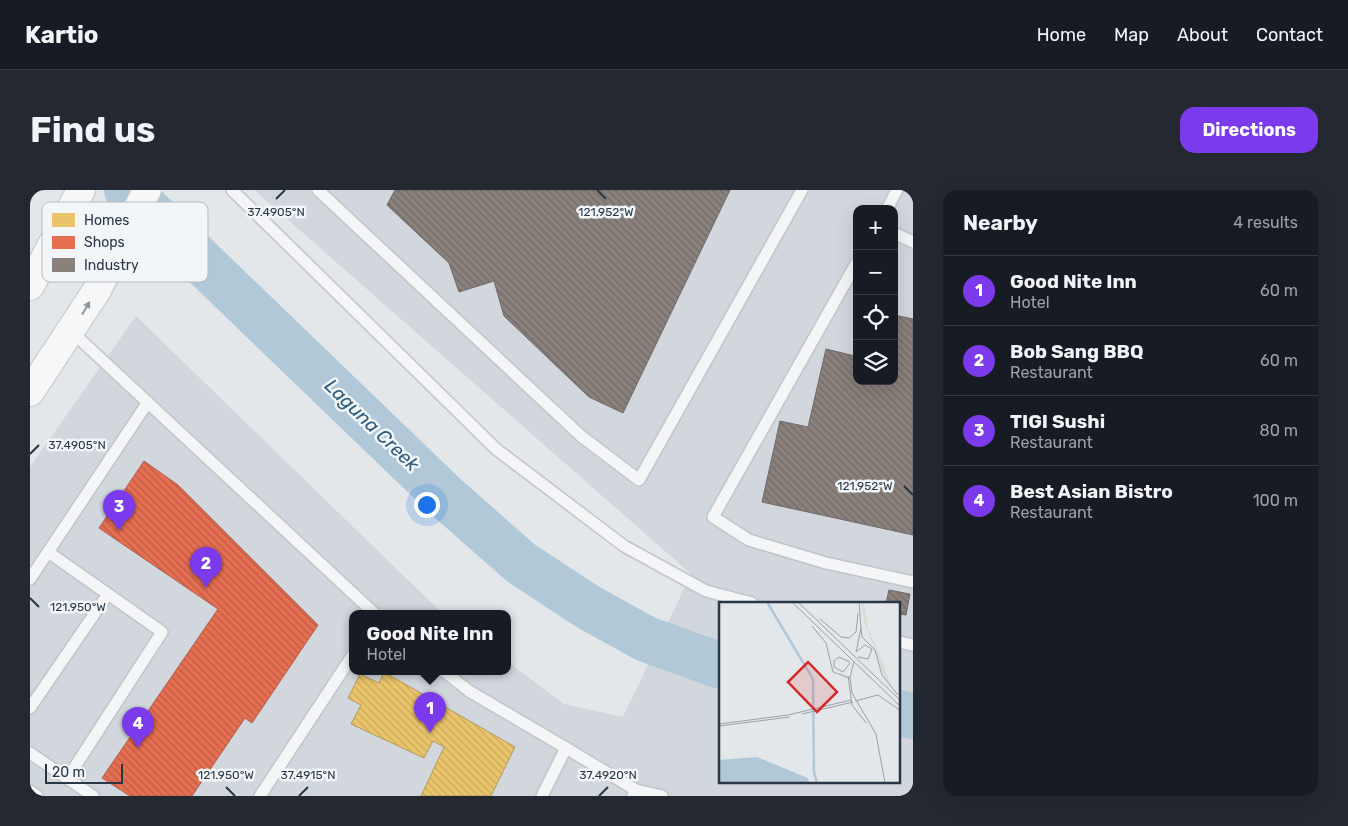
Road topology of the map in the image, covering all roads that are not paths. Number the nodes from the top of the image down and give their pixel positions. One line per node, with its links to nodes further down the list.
1 (82, 190): 7 (main road)
2 (147, 190): 8 (main road, one-way to 2)
3 (232, 190): 23 (lane)
4 (318, 190): 5 (lane)
5 (802, 190)
6 (897, 190): 9 (lane)
7 (76, 202)
8 (141, 202)
9 (889, 205)
10 (898, 235): 11 (lane)
11 (913, 242)
12 (42, 264): 15 (main road)
13 (853, 269): 21 (lane)
14 (100, 282): 16 (main road, one-way to 14)
15 (30, 286)
16 (72, 331): 17 (main road); 18 (lane)
17 (30, 392)
18 (148, 402): 19 (lane); 24 (lane)
19 (48, 552): 20 (lane); 22 (lane)
20 (30, 579)
21 (913, 582)
22 (108, 594): 27 (lane); 30 (lane)
23 (745, 602)
24 (371, 610)
25 (349, 661): 35 (lane)
26 (449, 675): 28 (lane)
27 (30, 708)
28 (566, 748): 32 (lane); 36 (lane)
29 (30, 754): 30 (lane)
30 (67, 778): 34 (lane)
31 (30, 791): 33 (lane)
32 (634, 793): 37 (lane)
33 (37, 796)
34 (93, 796)
35 (260, 796)
36 (542, 796)
37 (662, 796)

